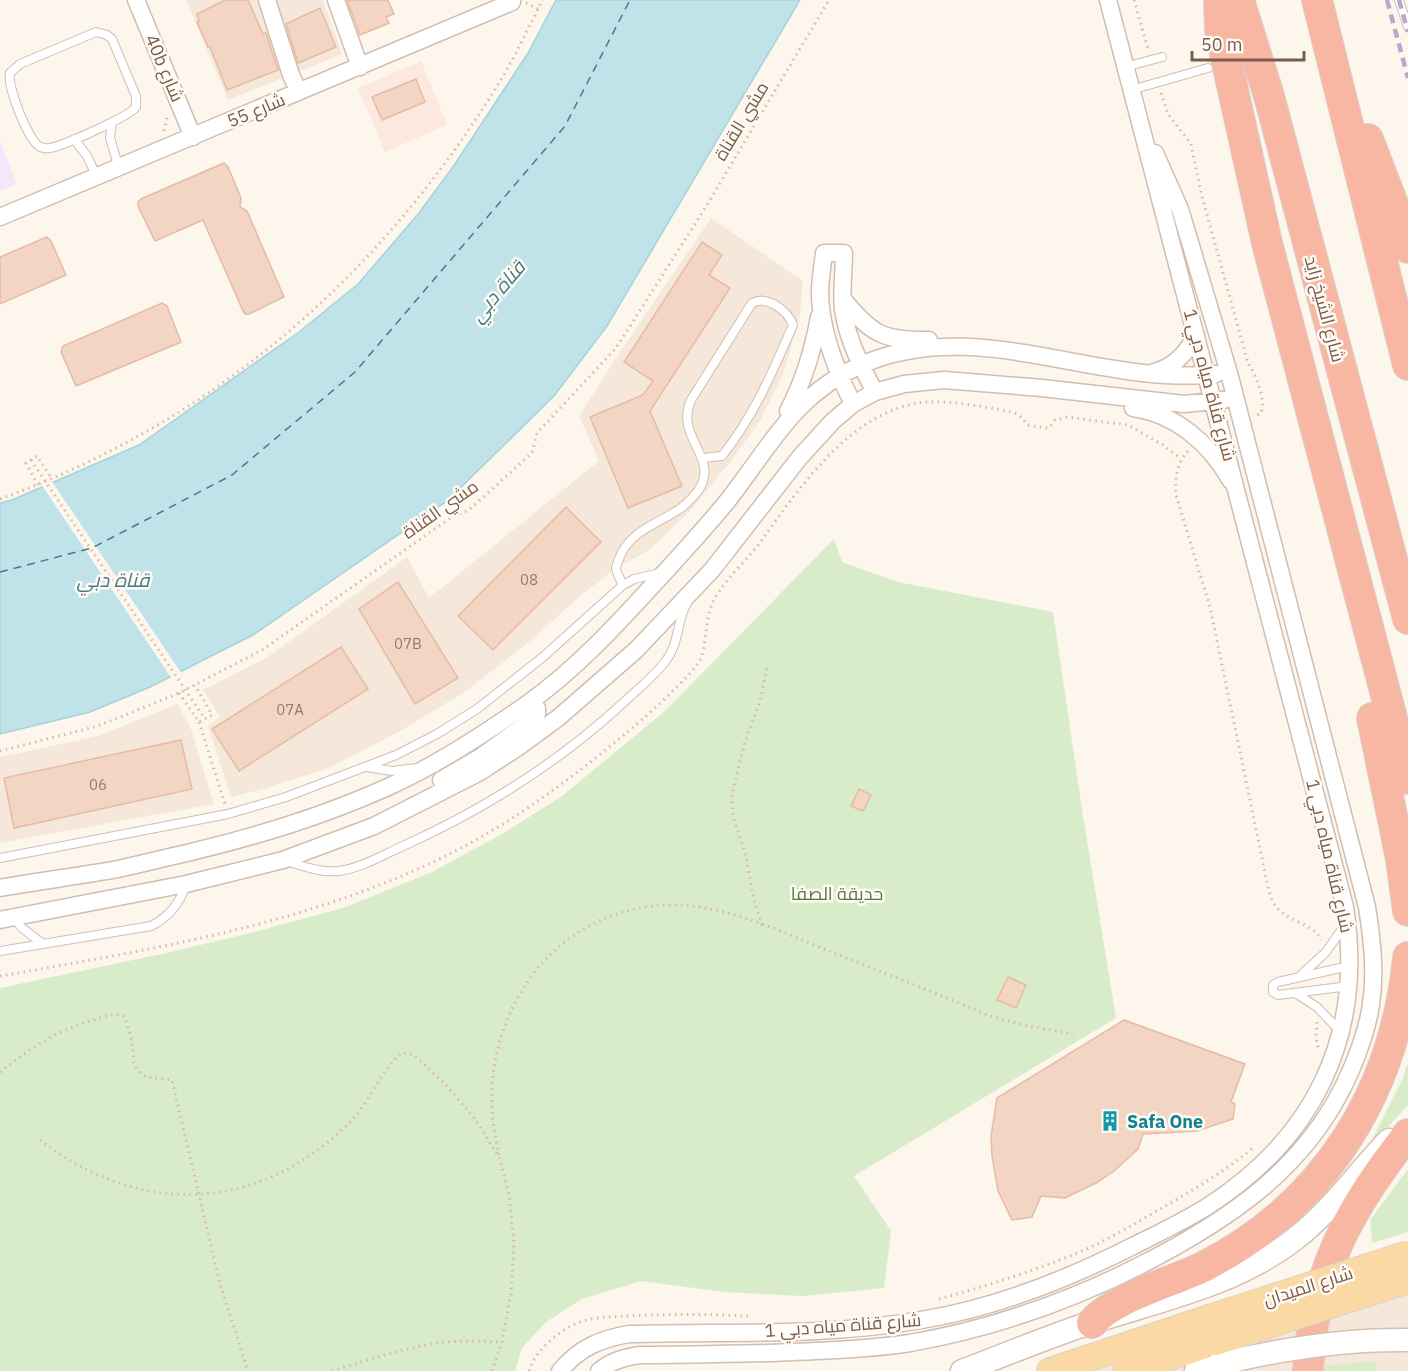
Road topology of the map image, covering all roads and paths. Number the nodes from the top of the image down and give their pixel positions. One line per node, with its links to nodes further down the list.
1 (136, 0): 24 (street, 40b شارع)
2 (267, 0): 23 (street)
3 (336, 0): 17 (street)
4 (543, 0): 54 (path)
5 (829, 0): 64 (path, مشي القناة)
6 (1108, 0): 18 (street, شارع قناة مياه دبي 1)
7 (1134, 0): 16 (path)
8 (1219, 0): 58 (highway)
9 (1239, 0): 62 (highway, شارع الشيخ زايد)
10 (1317, 0): 20 (highway)
11 (1399, 0): 14 (lane)
12 (512, 2): 13 (street, شارع 55)
13 (476, 8): 17 (street, شارع 55)
14 (1408, 27)
15 (1162, 57): 16 (lane)
16 (1150, 59): 18 (lane)
17 (360, 67): 23 (street, شارع 55)
18 (1125, 67): 22 (street, شارع قناة مياه دبي 1)
19 (1208, 68): 21 (lane)
20 (1336, 72): 33 (highway); 39 (highway)
21 (1158, 81): 22 (lane); 49 (path)
22 (1131, 90): 25 (street, شارع قناة مياه دبي 1)
23 (299, 92): 27 (street, شارع 55)
24 (180, 104): 27 (street, 40b شارع); 29 (path)
25 (1138, 117): 36 (street, شارع قناة مياه دبي 1); 40 (street, شارع قناة مياه دبي 1)
26 (112, 122): 28 (lane); 28 (lane); 30 (lane)
27 (194, 137): 29 (street, شارع 55)
28 (74, 139): 31 (lane)
29 (150, 155): 30 (street, شارع 55)
30 (119, 168): 31 (street, شارع 55)
31 (97, 177): 32 (street, شارع 55)
32 (0, 217)
33 (1408, 248)
34 (843, 299): 35 (street); 37 (street); 38 (street)
35 (820, 307): 43 (street); 50 (street)
36 (1196, 335): 41 (street); 42 (street, شارع قناة مياه دبي 1)
37 (962, 346): 38 (street); 41 (street)
38 (861, 365): 43 (street); 45 (street)
39 (1408, 365)
40 (1229, 373): 42 (street); 46 (street, شارع قناة مياه دبي 1)
41 (1143, 374): 42 (street)
42 (1208, 375): 47 (street, شارع قناة مياه دبي 1)
43 (839, 377): 48 (street); 50 (street)
44 (1058, 390): 45 (street); 47 (street); 51 (street)
45 (875, 392): 48 (street)
46 (1236, 399): 47 (street); 115 (street, شارع قناة مياه دبي 1)
47 (1214, 402): 56 (street, شارع قناة مياه دبي 1)
48 (853, 404): 61 (street)
49 (1246, 419)
50 (772, 439): 59 (street)
51 (1198, 441): 56 (street); 85 (path)
52 (703, 458): 52 (lane); 60 (lane)
53 (31, 460): 54 (path); 55 (path); 67 (path, bridge)
54 (52, 479): 55 (path)
55 (38, 485): 57 (path)
56 (1239, 497): 81 (street, شارع قناة مياه دبي 1)
57 (0, 499)
58 (1350, 563): 72 (highway); 79 (highway)
59 (666, 571): 60 (lane); 66 (street)
60 (623, 585): 71 (lane)
61 (698, 586): 73 (street); 76 (lane)
62 (1408, 619)
63 (767, 667): 82 (path)
64 (195, 685): 65 (path, مشي القناة); 67 (path)
65 (179, 693): 68 (path); 69 (path, مشي القناة)
66 (527, 704): 70 (street); 73 (street)
67 (205, 719): 68 (path)
68 (199, 722): 74 (path)
69 (0, 751)
70 (429, 766): 71 (lane); 78 (street)
71 (366, 767): 74 (lane)
72 (1408, 779)
73 (405, 812): 76 (street)
74 (228, 814): 75 (lane)
75 (0, 858)
76 (283, 860): 77 (street)
77 (186, 884): 80 (street); 83 (lane)
78 (0, 888)
79 (1408, 911)
80 (7, 919): 83 (lane)
81 (1347, 921): 85 (lane); 87 (street, شارع قناة مياه دبي 1)
82 (762, 925): 93 (path); 100 (path)
83 (43, 944): 84 (lane)
84 (0, 951)
85 (1326, 952): 88 (lane)
86 (1408, 957): 106 (highway)
87 (1350, 966): 88 (lane); 89 (street, شارع قناة مياه دبي 1)
88 (1297, 978): 90 (lane)
89 (1349, 986): 90 (lane); 92 (street, شارع قناة مياه دبي 1)
90 (1295, 993): 91 (lane)
91 (1325, 1014): 92 (lane); 94 (path)
92 (1342, 1032): 114 (street, شارع قناة مياه دبي 1)
93 (1073, 1034)
94 (1318, 1055)
95 (0, 1072): 101 (path)
96 (1408, 1122): 106 (main road)
97 (1408, 1134): 120 (highway)
98 (40, 1140): 101 (path)
99 (1257, 1145): 104 (path)
100 (499, 1157): 101 (path); 109 (path)
101 (200, 1195): 110 (path)
102 (1408, 1254): 108 (main road, شارع الميدان, bridge)
103 (1408, 1280): 108 (main road, شارع الميدان, bridge)
104 (937, 1300)
105 (755, 1316): 113 (path)
106 (1092, 1323): 116 (main road)
107 (1408, 1340): 108 (main road, bridge)
108 (1214, 1341): 117 (main road); 118 (main road); 119 (main road)
109 (502, 1342): 111 (path); 112 (path)
110 (248, 1371)
111 (332, 1371)
112 (492, 1371)
113 (529, 1371)
114 (560, 1371)
115 (598, 1371)
116 (962, 1371)
117 (1050, 1371)
118 (1126, 1371)
119 (1196, 1371)
120 (1308, 1371)

